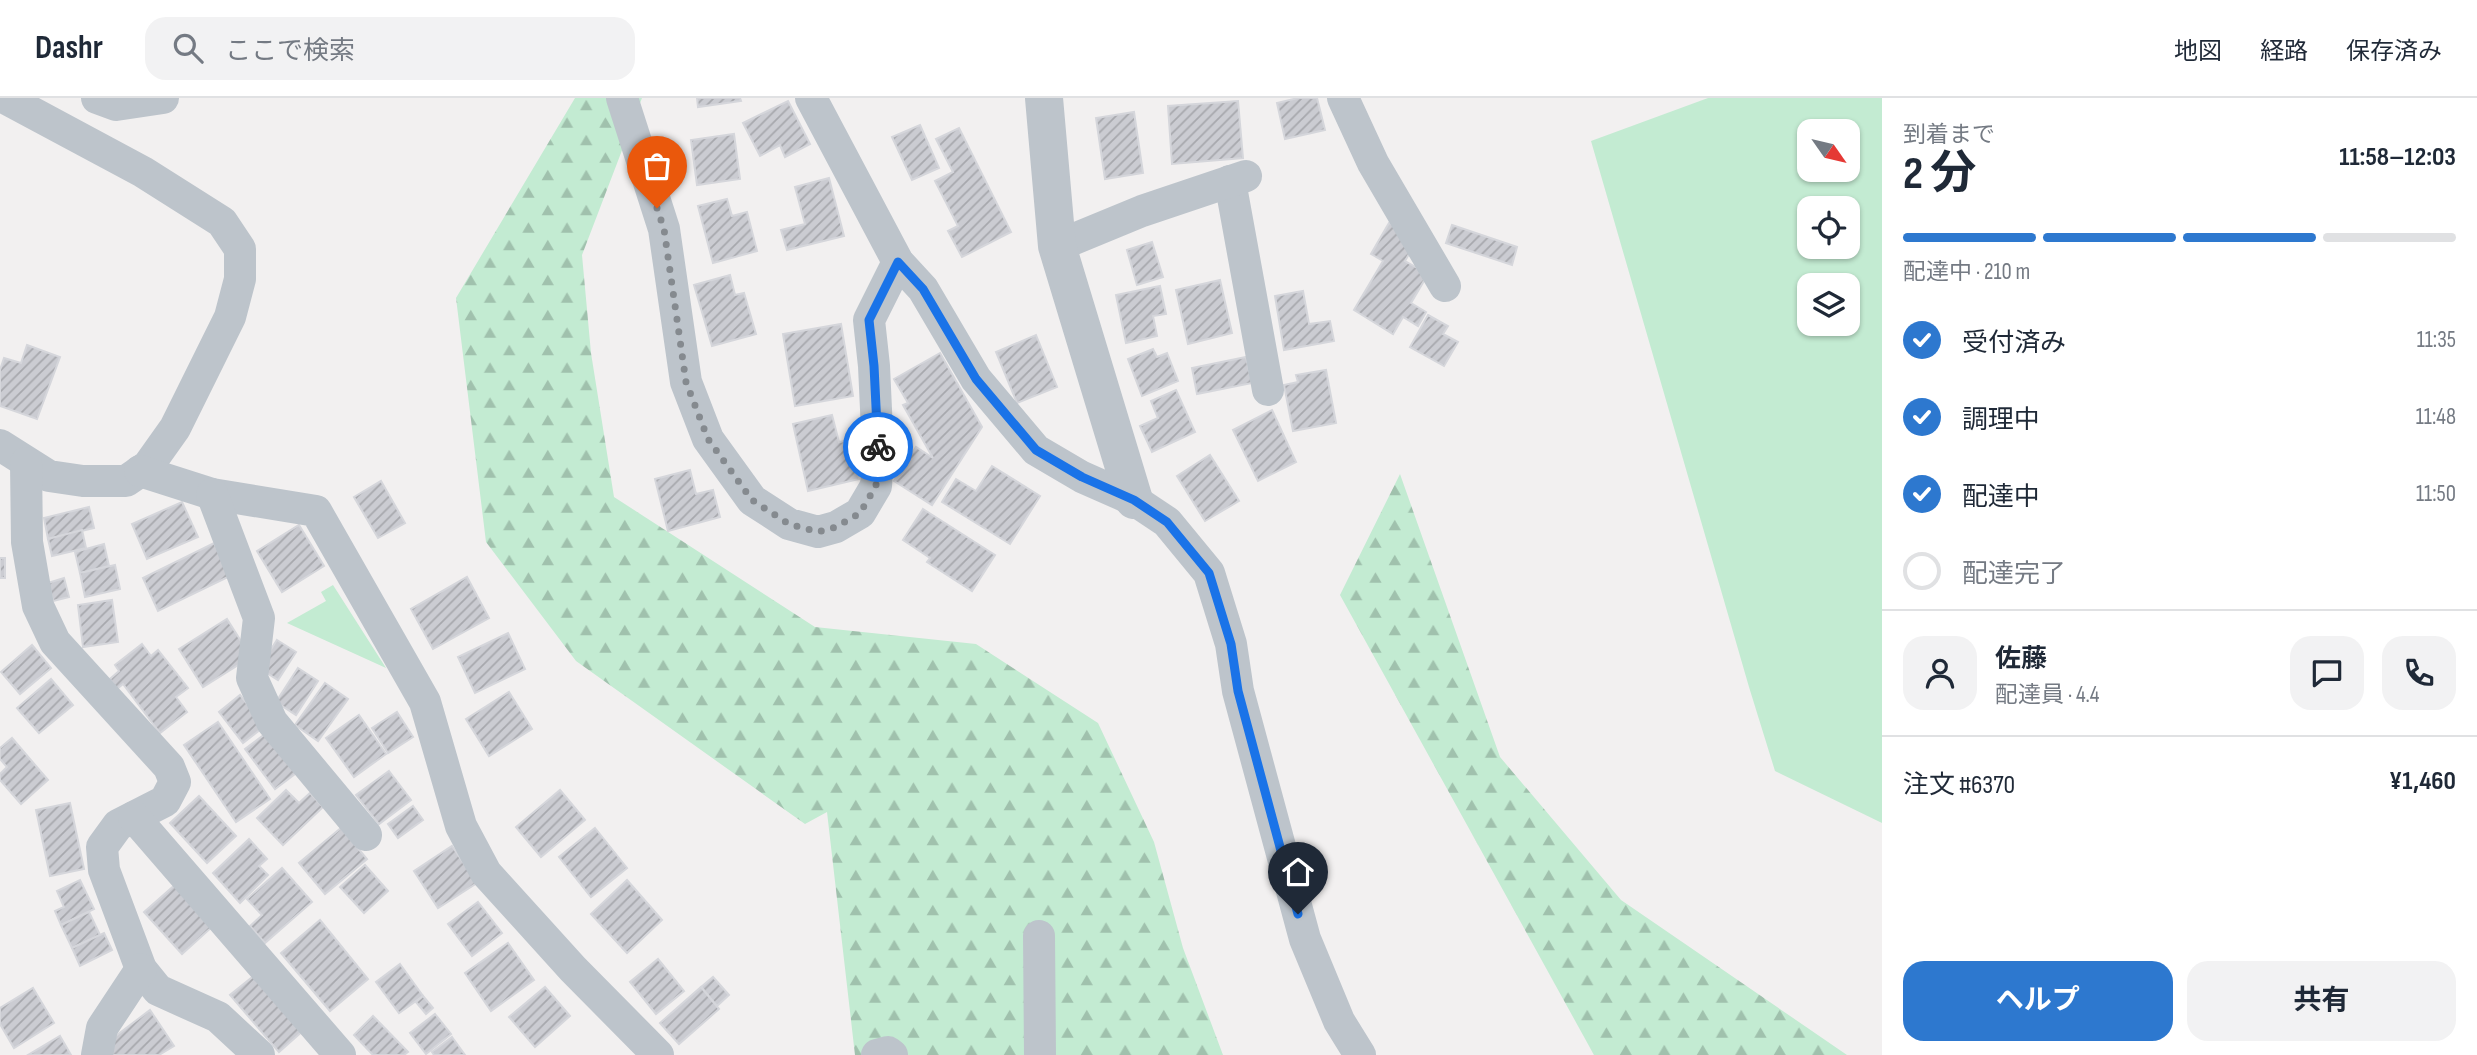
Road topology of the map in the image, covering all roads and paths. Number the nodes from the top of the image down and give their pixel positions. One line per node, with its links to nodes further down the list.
1 (5, 98): 14 (street)
2 (97, 98): 3 (street)
3 (163, 98)
4 (622, 98): 9 (street)
5 (811, 98): 9 (street)
6 (1044, 98): 8 (street)
7 (1343, 98): 10 (street)
8 (1058, 246): 11 (street); 16 (street)
9 (898, 262): 16 (street)
10 (1445, 286)
11 (1268, 390)
12 (0, 445): 13 (street)
13 (26, 463): 14 (street); 17 (street)
14 (140, 471): 15 (street)
15 (212, 494): 18 (street); 24 (street)
16 (1134, 500): 28 (street)
17 (134, 817): 20 (street); 23 (street)
18 (366, 835)
19 (1039, 936): 27 (street)
20 (141, 969): 21 (street); 22 (street)
21 (97, 1055)
22 (259, 1055)
23 (340, 1055)
24 (658, 1055)
25 (877, 1055): 26 (street)
26 (892, 1055)
27 (1040, 1055)
28 (1360, 1055)

